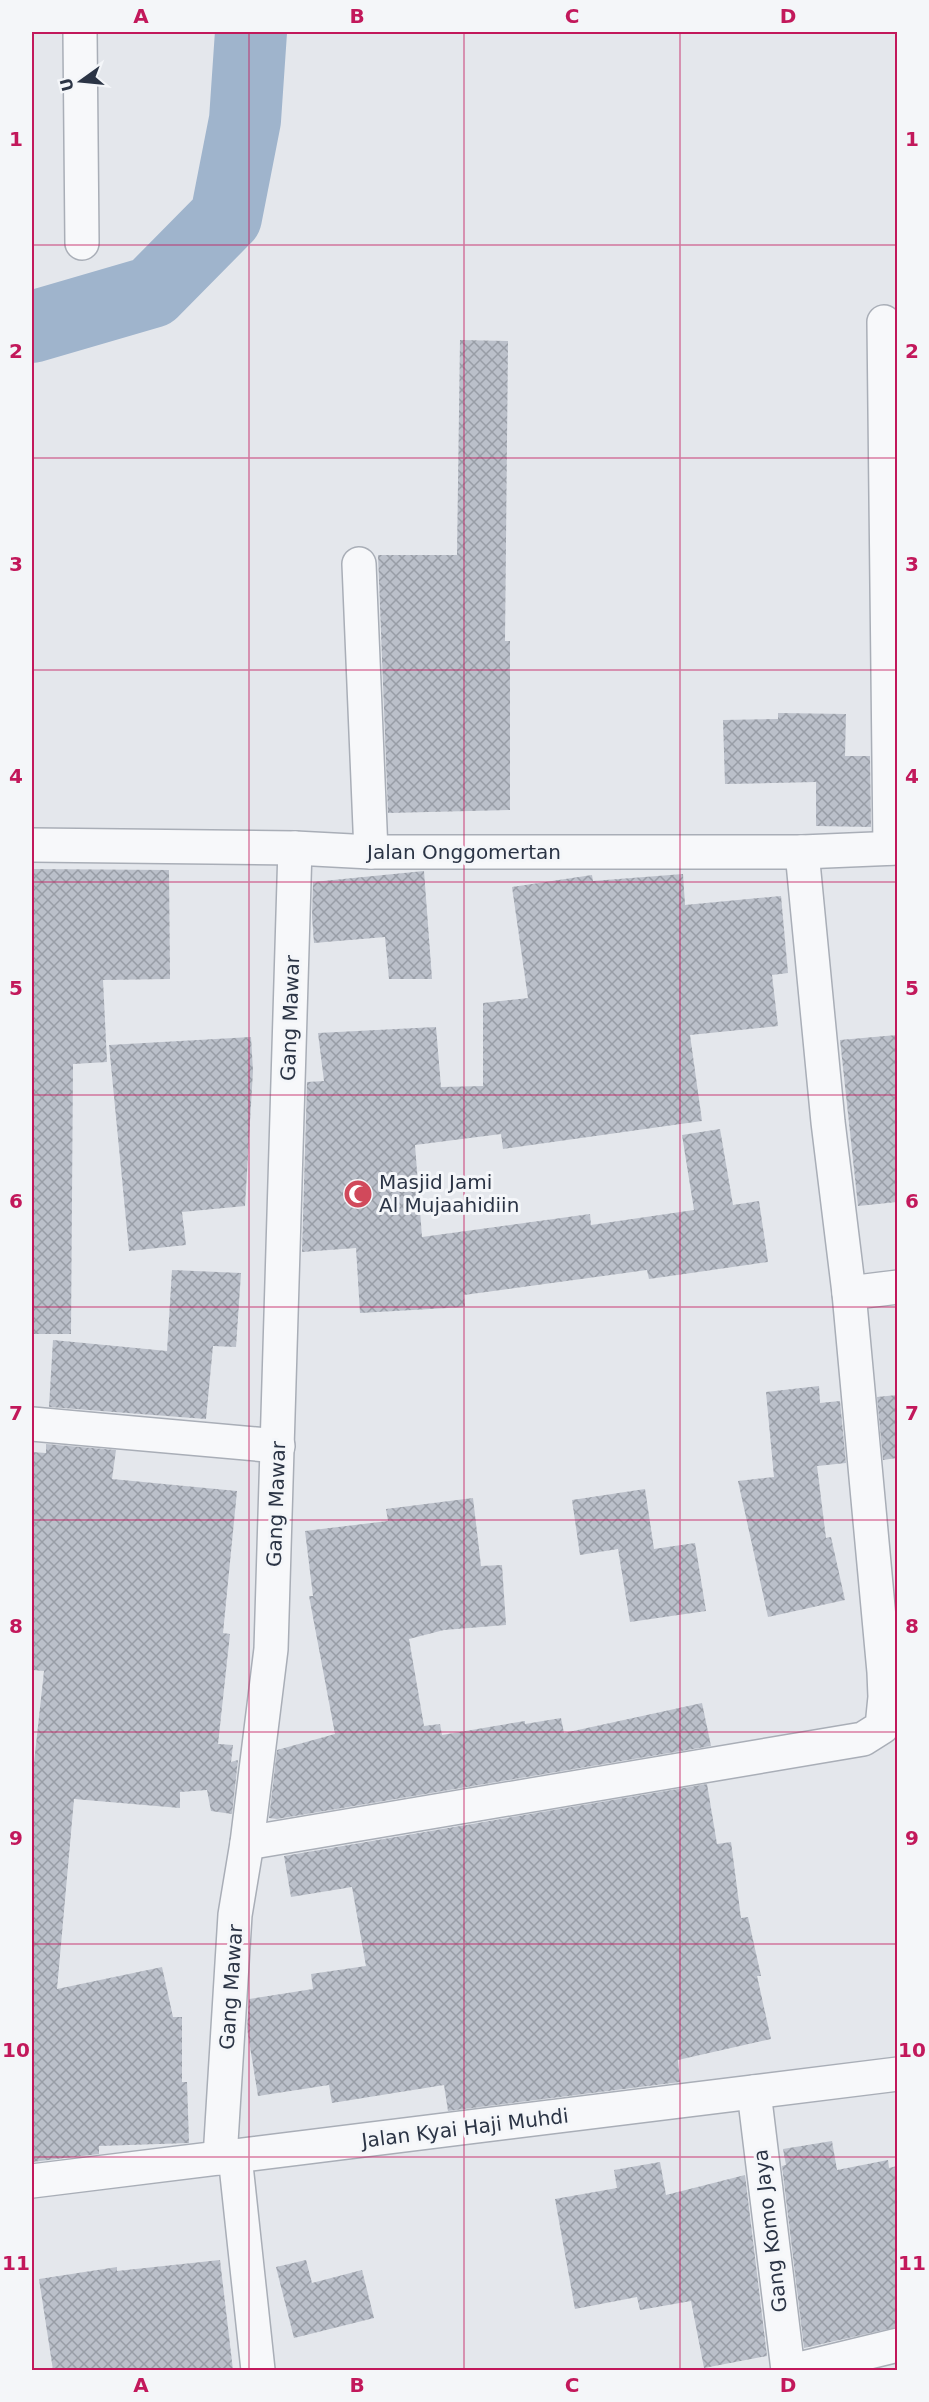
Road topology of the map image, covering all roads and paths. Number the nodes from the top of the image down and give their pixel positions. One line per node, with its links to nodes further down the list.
1 (80, 32): 2 (street)
2 (82, 243)
3 (884, 322): 7 (street)
4 (359, 564): 8 (street)
5 (32, 845): 6 (street, Jalan Onggomertan)
6 (295, 848): 8 (street, Jalan Onggomertan); 13 (street, Gang Mawar)
7 (894, 848): 9 (street, Jalan Onggomertan)
8 (371, 852): 9 (street, Jalan Onggomertan)
9 (802, 852): 11 (street)
10 (897, 1287): 11 (street)
11 (849, 1293): 14 (street)
12 (32, 1424): 13 (street)
13 (278, 1446): 14 (street, Gang Mawar)
14 (247, 1843): 17 (street, Gang Mawar)
15 (897, 2074): 16 (street, Jalan Kyai Haji Muhdi)
16 (754, 2092): 17 (street, Jalan Kyai Haji Muhdi); 21 (street, Gang Komo Jaya)
17 (228, 2157): 18 (street, Jalan Kyai Haji Muhdi); 20 (street, Gang Mawar)
18 (32, 2181)
19 (897, 2345): 22 (street)
20 (258, 2370)
21 (788, 2370)
22 (795, 2370)

